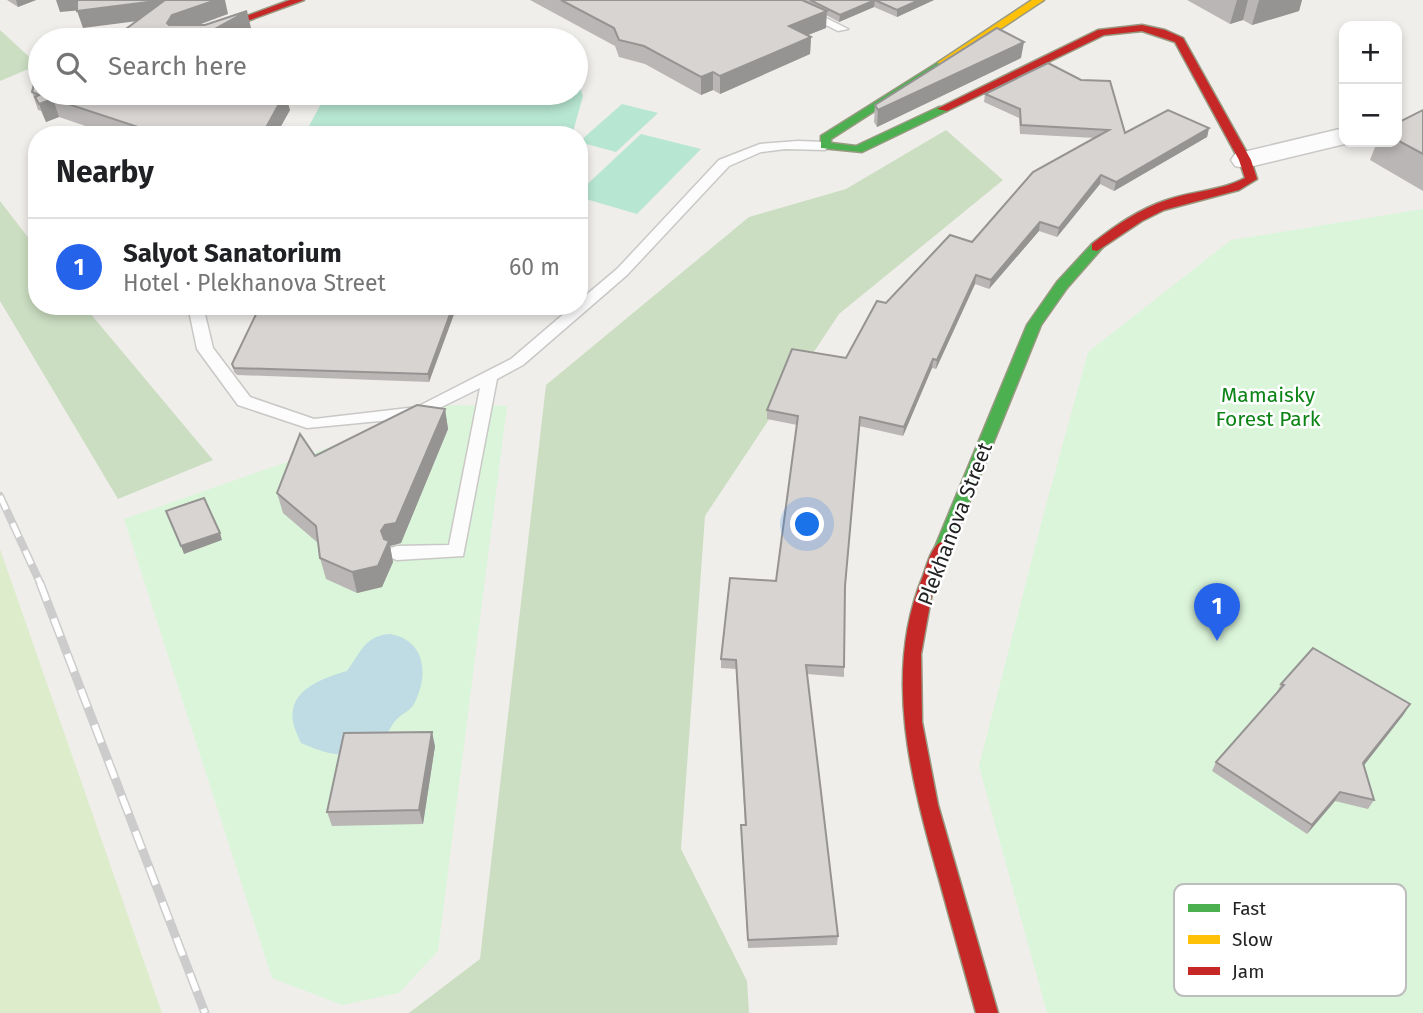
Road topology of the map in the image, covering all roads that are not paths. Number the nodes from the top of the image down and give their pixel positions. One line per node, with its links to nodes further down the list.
1 (299, 0): 4 (street)
2 (781, 0): 5 (lane)
3 (1039, 0): 7 (street)
4 (221, 28)
5 (842, 29)
6 (1339, 137): 8 (street)
7 (825, 146): 8 (street); 9 (lane)
8 (1245, 160): 14 (street, Plekhanova Street)
9 (588, 301)
10 (197, 315): 12 (lane)
11 (572, 315): 12 (lane)
12 (490, 376): 13 (lane)
13 (397, 553)
14 (987, 1013)

